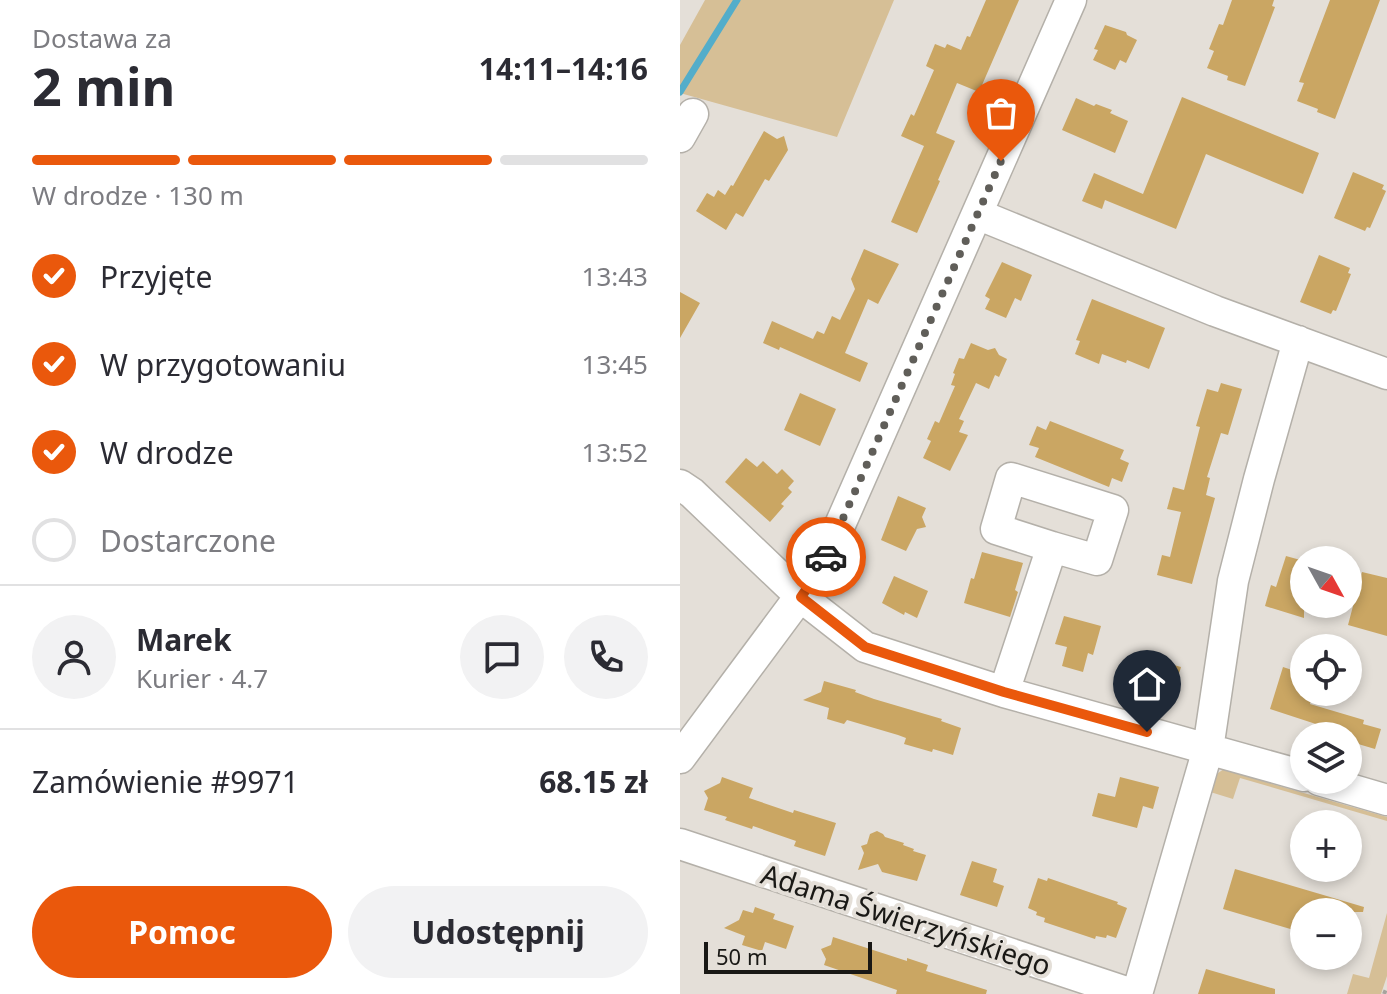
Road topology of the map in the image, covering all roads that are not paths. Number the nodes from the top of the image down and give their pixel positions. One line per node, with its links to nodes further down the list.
1 (1071, 0): 2 (street)
2 (977, 214): 3 (street); 7 (street)
3 (1298, 341): 4 (street); 9 (street)
4 (1387, 374)
5 (680, 485): 7 (street)
6 (1052, 547): 8 (street)
7 (801, 597): 8 (street); 10 (street)
8 (1004, 692): 9 (street)
9 (1208, 749): 11 (street); 15 (street)
10 (680, 758)
11 (1290, 772)
12 (1362, 793): 13 (street)
13 (1387, 800)
14 (680, 844): 15 (street, Adama Świerzyńskiego)
15 (1135, 994)

